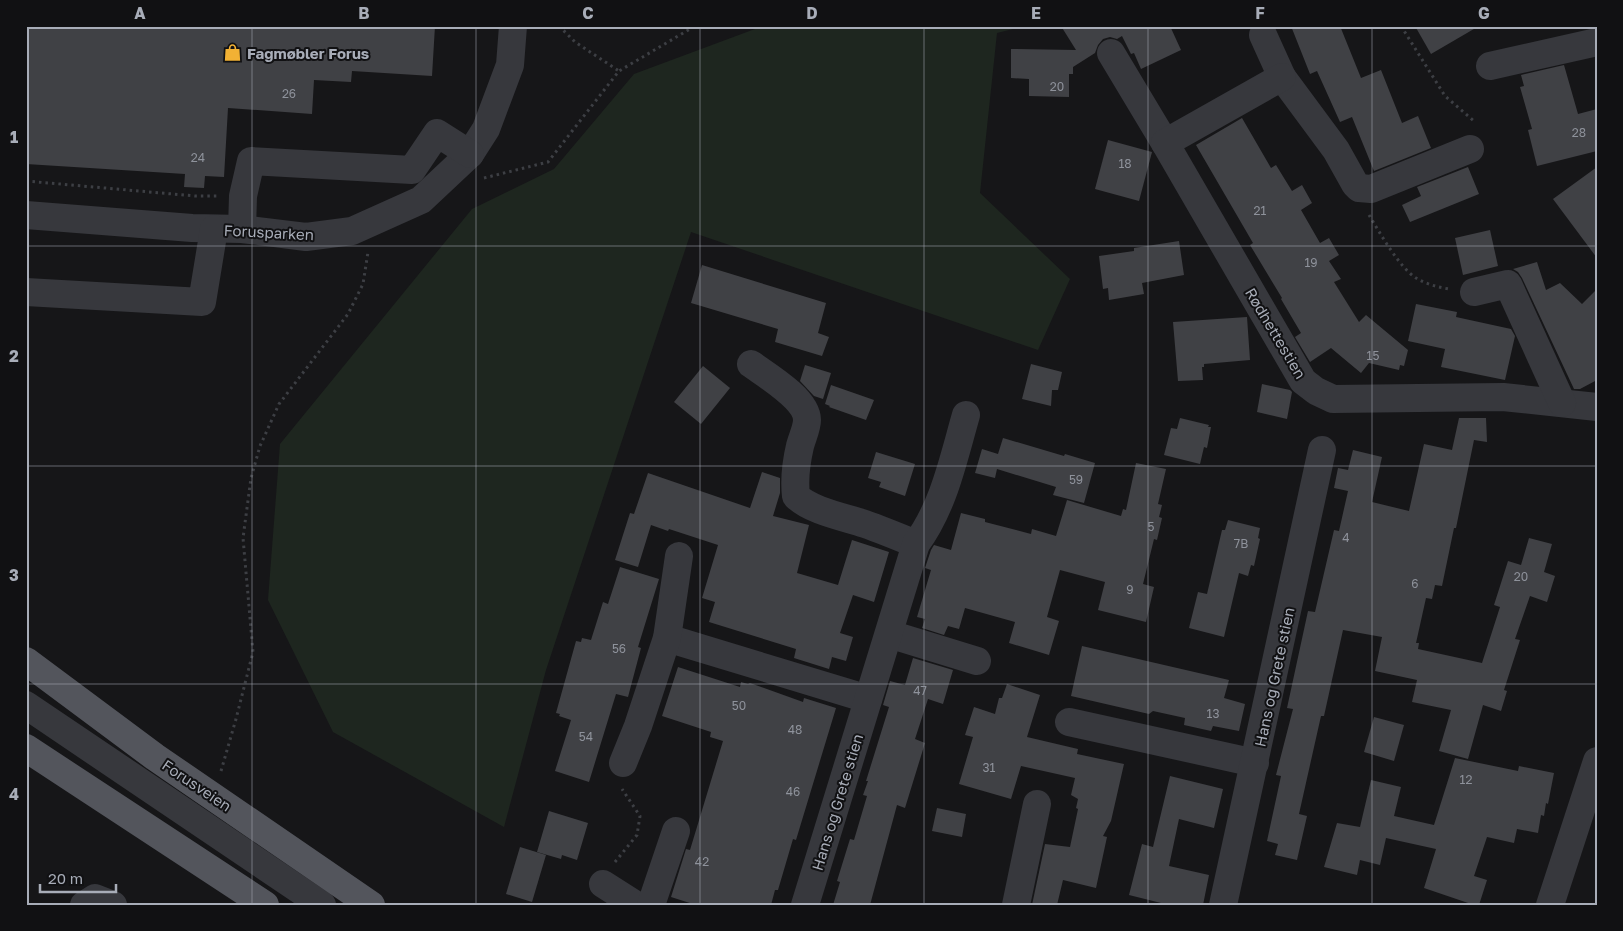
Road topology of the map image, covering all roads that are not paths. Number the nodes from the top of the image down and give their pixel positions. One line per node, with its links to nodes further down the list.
1 (513, 26): 9 (street, Forusparken)
2 (1263, 35): 6 (street)
3 (1597, 42): 5 (street)
4 (1111, 53): 8 (street, Rødhettestien)
5 (1490, 66)
6 (1282, 77): 7 (street); 8 (street)
7 (1474, 137)
8 (1165, 143): 16 (street, Rødhettestien)
9 (470, 154): 12 (street, Forusparken); 12 (street)
10 (26, 215): 11 (street, Forusparken)
11 (214, 229): 12 (street, Forusparken); 13 (street)
12 (242, 229)
13 (26, 292)
14 (1474, 292): 16 (street)
15 (751, 364): 20 (street)
16 (1562, 403): 17 (street, Rødhettestien)
17 (1597, 407)
18 (966, 415): 20 (street, Hans og Grete stien)
19 (1322, 450): 32 (street, Hans og Grete stien)
20 (916, 544): 22 (street, Hans og Grete stien)
21 (679, 556): 23 (street)
22 (889, 634): 25 (street); 26 (street, Hans og Grete stien)
23 (668, 638): 26 (street); 31 (street)
24 (26, 661): 40 (main road, Forusveien)
25 (977, 661)
26 (868, 699): 43 (street, Hans og Grete stien)
27 (26, 705): 39 (street)
28 (1069, 722): 32 (street)
29 (26, 748): 38 (main road)
30 (1597, 761): 46 (street)
31 (623, 763)
32 (1255, 764): 45 (street, Hans og Grete stien)
33 (1037, 804): 44 (street)
34 (676, 831): 42 (street)
35 (603, 884): 41 (street)
36 (84, 905): 37 (street)
37 (113, 905)
38 (266, 905)
39 (322, 905)
40 (371, 905)
41 (636, 905)
42 (651, 905)
43 (805, 905)
44 (1016, 905)
45 (1223, 905)
46 (1550, 905)

